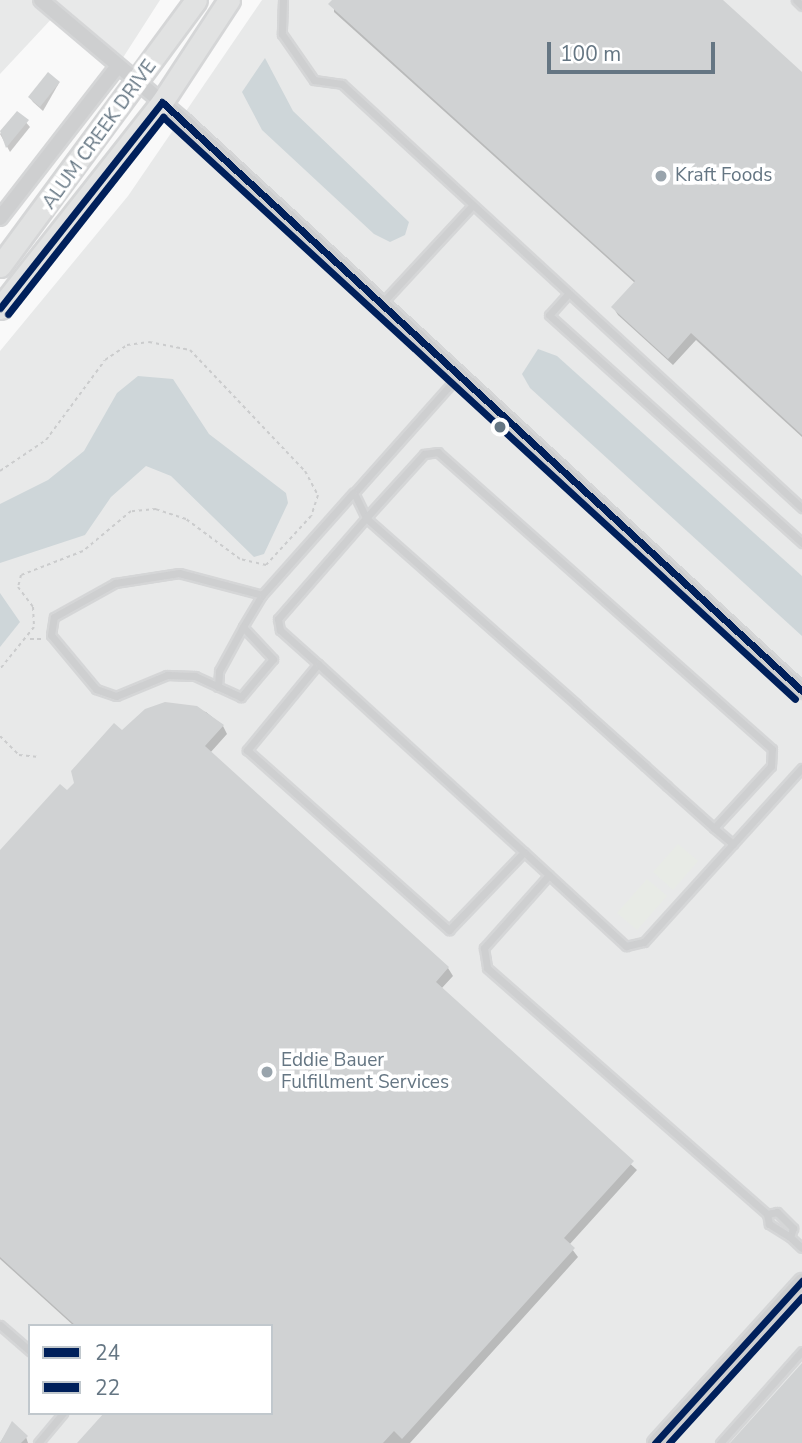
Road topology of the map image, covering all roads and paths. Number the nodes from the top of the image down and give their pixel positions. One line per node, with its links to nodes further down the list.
1 (196, 0): 8 (main road, ALUM CREEK DRIVE)
2 (229, 0): 9 (main road, ALUM CREEK DRIVE)
3 (283, 0): 10 (lane)
4 (796, 0): 6 (lane)
5 (46, 2): 7 (street)
6 (802, 6)
7 (117, 67): 8 (street); 11 (street, ALUM CREEK DRIVE)
8 (138, 86): 9 (street); 12 (main road, ALUM CREEK DRIVE)
9 (162, 102): 14 (street); 15 (main road, ALUM CREEK DRIVE)
10 (472, 206): 13 (lane); 14 (lane)
11 (0, 218)
12 (0, 266)
13 (568, 294): 19 (lane); 21 (lane)
14 (383, 302): 16 (street)
15 (0, 308)
16 (460, 373): 18 (lane); 29 (street)
17 (0, 471): 25 (path)
18 (354, 493): 20 (lane); 22 (lane)
19 (802, 508)
20 (366, 518): 26 (lane); 33 (lane); 33 (lane)
21 (802, 543)
22 (262, 594): 23 (lane); 24 (lane)
23 (243, 627): 28 (lane); 28 (lane)
24 (53, 636): 25 (path); 28 (lane)
25 (29, 639): 27 (path)
26 (318, 664): 35 (lane); 35 (lane)
27 (0, 669)
28 (218, 687)
29 (802, 691)
30 (0, 736): 31 (path)
31 (39, 757)
32 (802, 768): 34 (lane)
33 (714, 828): 34 (lane)
34 (733, 844): 36 (lane)
35 (524, 852): 36 (lane)
36 (549, 876): 37 (lane)
37 (767, 1214): 38 (lane); 38 (lane)
38 (790, 1237): 39 (lane)
39 (802, 1248)
40 (802, 1281): 46 (street)
41 (0, 1325): 42 (lane)
42 (28, 1349)
43 (802, 1350): 47 (lane)
44 (61, 1415): 45 (lane)
45 (37, 1443)
46 (655, 1443)
47 (720, 1443)

